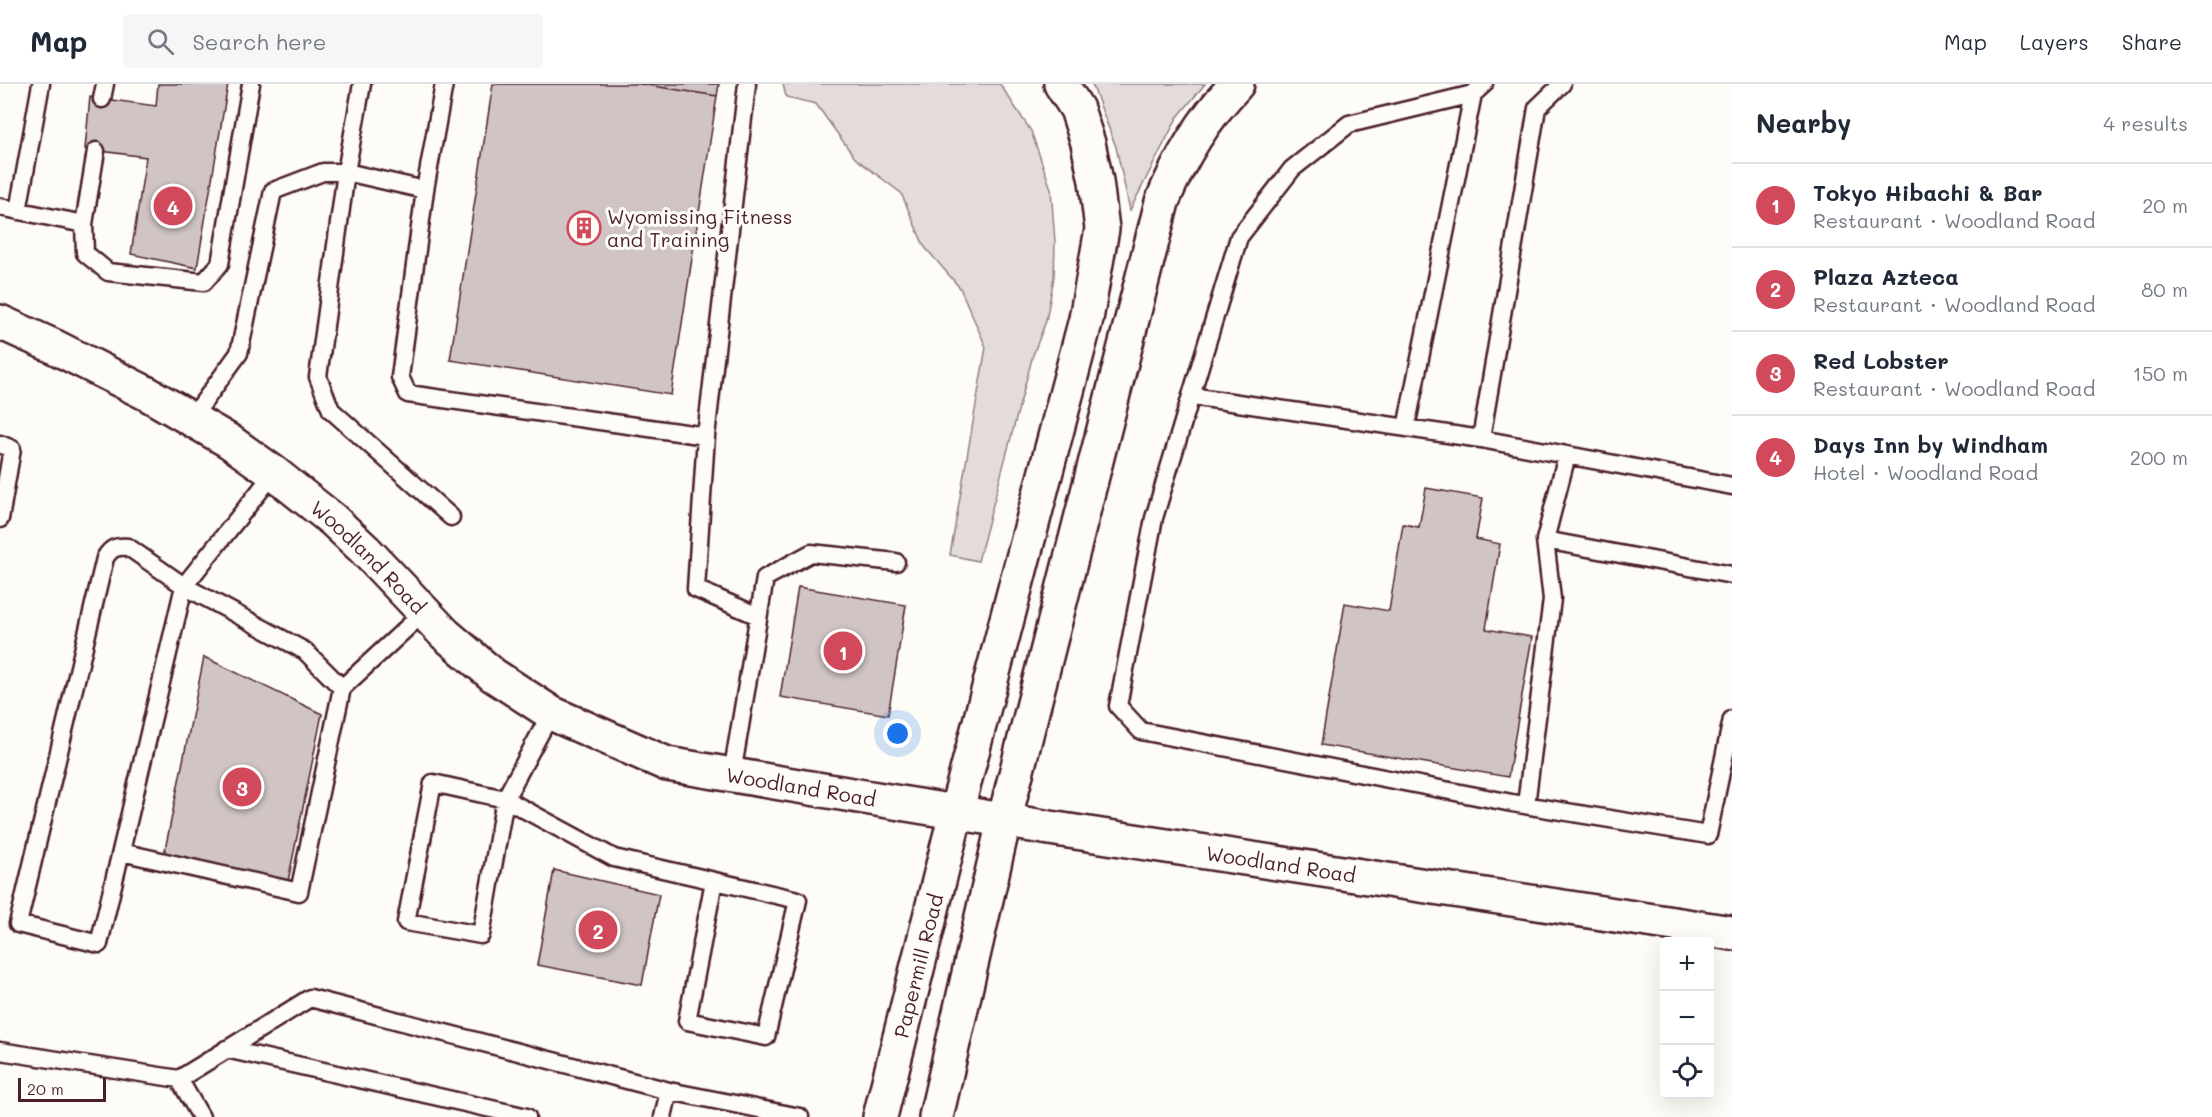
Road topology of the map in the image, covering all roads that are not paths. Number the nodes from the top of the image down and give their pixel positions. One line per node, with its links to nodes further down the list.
1 (41, 84): 14 (lane)
2 (251, 84): 15 (lane)
3 (362, 84): 11 (lane)
4 (444, 84): 12 (lane)
5 (747, 84): 20 (lane)
6 (1061, 84): 40 (main road, Papermill Road)
7 (1237, 84): 41 (main road)
8 (1562, 84): 21 (lane)
9 (1478, 89): 17 (lane); 19 (lane)
10 (96, 151): 15 (lane)
11 (346, 172): 12 (lane); 18 (lane); 26 (lane)
12 (425, 190): 20 (lane)
13 (0, 207): 14 (lane)
14 (18, 210): 15 (lane)
15 (84, 224)
16 (0, 322): 18 (main road, Woodland Road)
17 (1191, 396): 19 (lane); 39 (lane)
18 (192, 418): 24 (main road, Woodland Road)
19 (1406, 428): 21 (lane)
20 (706, 436): 33 (lane)
21 (1480, 439): 23 (lane)
22 (0, 444): 27 (lane)
23 (1567, 455): 25 (lane); 28 (lane)
24 (274, 473): 31 (lane); 32 (main road, Woodland Road)
25 (1732, 486)
26 (452, 517)
27 (0, 519)
28 (1545, 540): 30 (lane); 39 (lane)
29 (896, 562): 33 (lane)
30 (1732, 575)
31 (184, 586): 34 (lane); 42 (lane); 42 (lane)
32 (424, 612): 34 (lane); 35 (main road, Woodland Road)
33 (758, 616): 37 (lane)
34 (342, 688): 42 (lane)
35 (551, 713): 37 (main road, Woodland Road); 38 (lane)
36 (1732, 718): 39 (lane)
37 (732, 774): 40 (main road, Woodland Road)
38 (505, 799): 38 (lane); 43 (lane)
39 (1526, 806)
40 (956, 813): 41 (main road, Woodland Road); 53 (main road, Papermill Road)
41 (1004, 821): 44 (main road, Woodland Road); 54 (main road)
42 (121, 852)
43 (714, 881): 43 (lane)
44 (1732, 933)
45 (226, 1049): 47 (lane); 48 (lane); 50 (lane)
46 (0, 1051): 47 (lane)
47 (179, 1079): 49 (lane)
48 (669, 1091): 51 (lane); 52 (lane)
49 (201, 1117)
50 (527, 1117)
51 (663, 1117)
52 (800, 1117)
53 (880, 1117)
54 (936, 1117)

